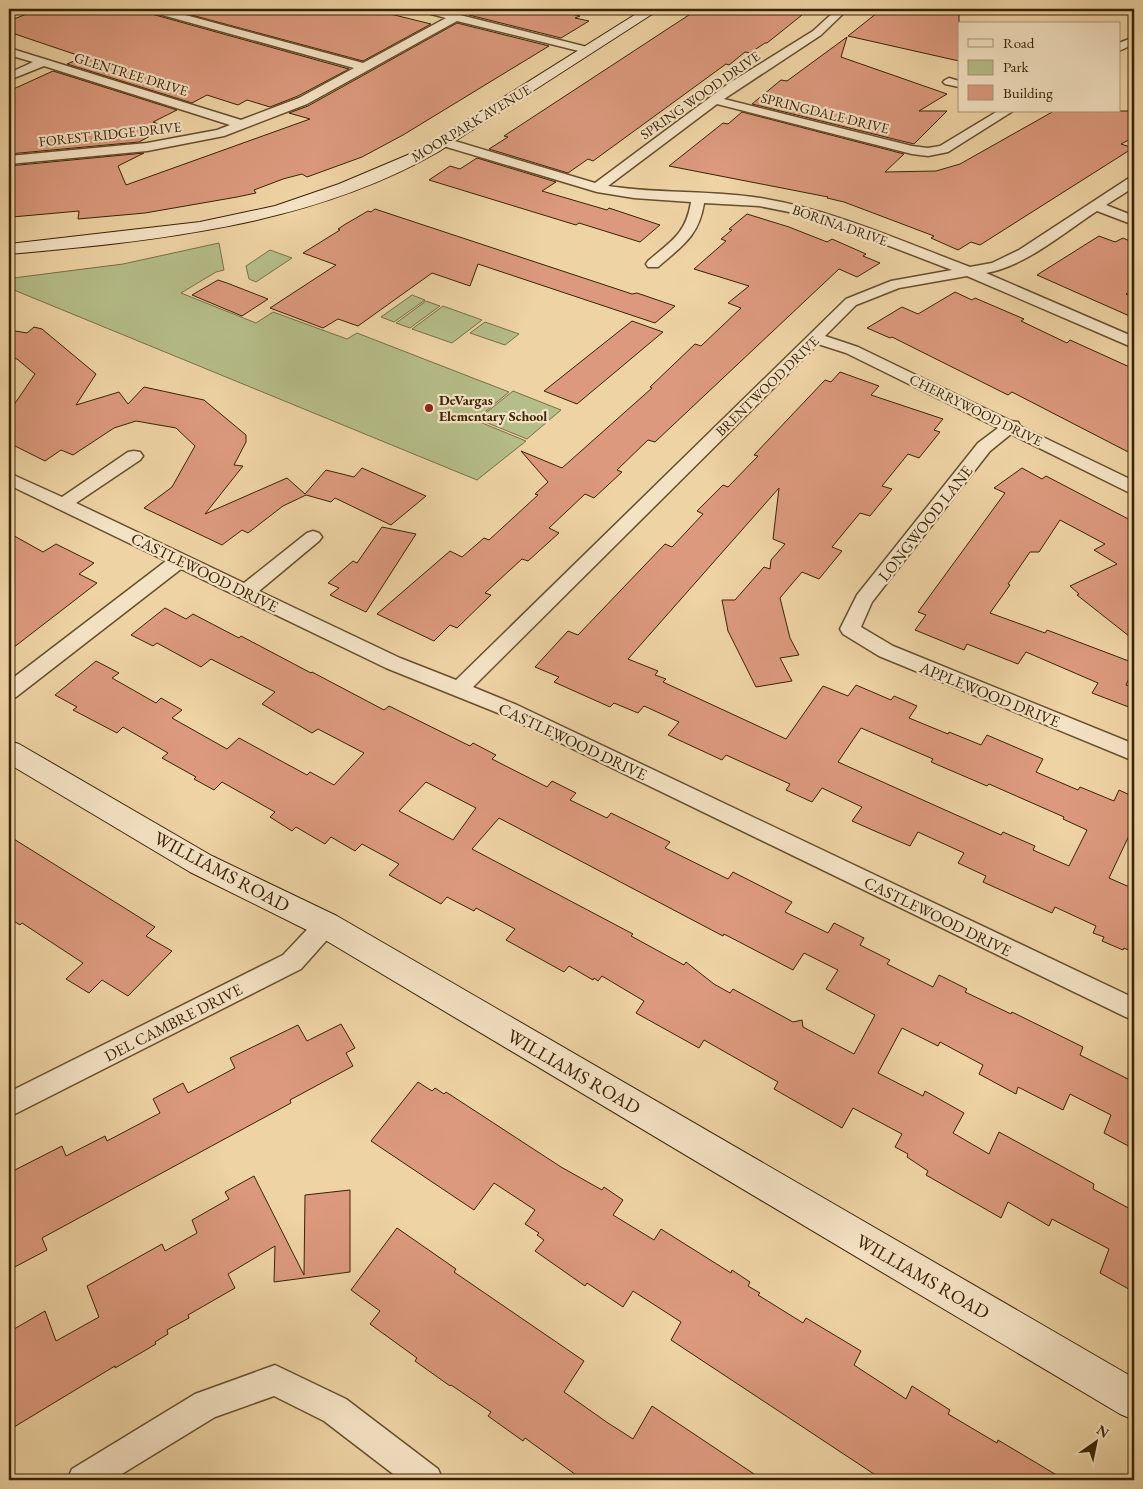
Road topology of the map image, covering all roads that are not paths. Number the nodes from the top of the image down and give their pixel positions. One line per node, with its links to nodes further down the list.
1 (152, 9): 11 (street)
2 (424, 9): 5 (street)
3 (653, 9): 8 (main road, MOORPARK AVENUE)
4 (843, 9): 13 (street, SPRING WOOD DRIVE)
5 (456, 17): 8 (street); 11 (street, FOREST RIDGE DRIVE)
6 (1134, 40): 7 (street)
7 (1120, 47)
8 (588, 50): 16 (main road, MOORPARK AVENUE)
9 (9, 51): 10 (street, GLENTREE DRIVE)
10 (43, 62): 12 (street); 15 (street, GLENTREE DRIVE)
11 (363, 67): 15 (street, FOREST RIDGE DRIVE)
12 (9, 77)
13 (714, 100): 14 (street, SPRINGDALE DRIVE); 19 (street, SPRING WOOD DRIVE)
14 (1006, 112)
15 (243, 125): 17 (street, FOREST RIDGE DRIVE)
16 (444, 142): 19 (street, BORINA DRIVE); 23 (main road, MOORPARK AVENUE)
17 (9, 160)
18 (1134, 181): 21 (street, BRENTWOOD DRIVE)
19 (597, 188): 20 (street, BORINA DRIVE)
20 (698, 199): 24 (street); 25 (street, BORINA DRIVE)
21 (1096, 206): 22 (street); 25 (street, BRENTWOOD DRIVE)
22 (1134, 221)
23 (9, 249)
24 (653, 264)
25 (970, 272): 26 (street, BRENTWOOD DRIVE); 27 (street, BORINA DRIVE)
26 (816, 338): 28 (street, CHERRYWOOD DRIVE); 37 (street, BRENTWOOD DRIVE)
27 (1134, 343)
28 (1012, 426): 31 (street, CHERRYWOOD DRIVE); 36 (street, LONGWOOD LANE)
29 (134, 456): 32 (street)
30 (9, 478): 32 (street, CASTLEWOOD DRIVE)
31 (1134, 488)
32 (63, 504): 34 (street, CASTLEWOOD DRIVE)
33 (313, 536): 35 (street)
34 (179, 561): 35 (street, CASTLEWOOD DRIVE); 38 (street)
35 (246, 592): 37 (street, CASTLEWOOD DRIVE)
36 (850, 629): 40 (street, APPLEWOOD DRIVE)
37 (459, 689): 42 (street, CASTLEWOOD DRIVE)
38 (9, 692)
39 (9, 751): 41 (main road, WILLIAMS ROAD)
40 (1134, 754)
41 (326, 925): 43 (street, DEL CAMBRE DRIVE); 44 (main road, WILLIAMS ROAD)
42 (1134, 1010)
43 (9, 1105)
44 (1134, 1400)
45 (83, 1480): 46 (street)
46 (427, 1480)

